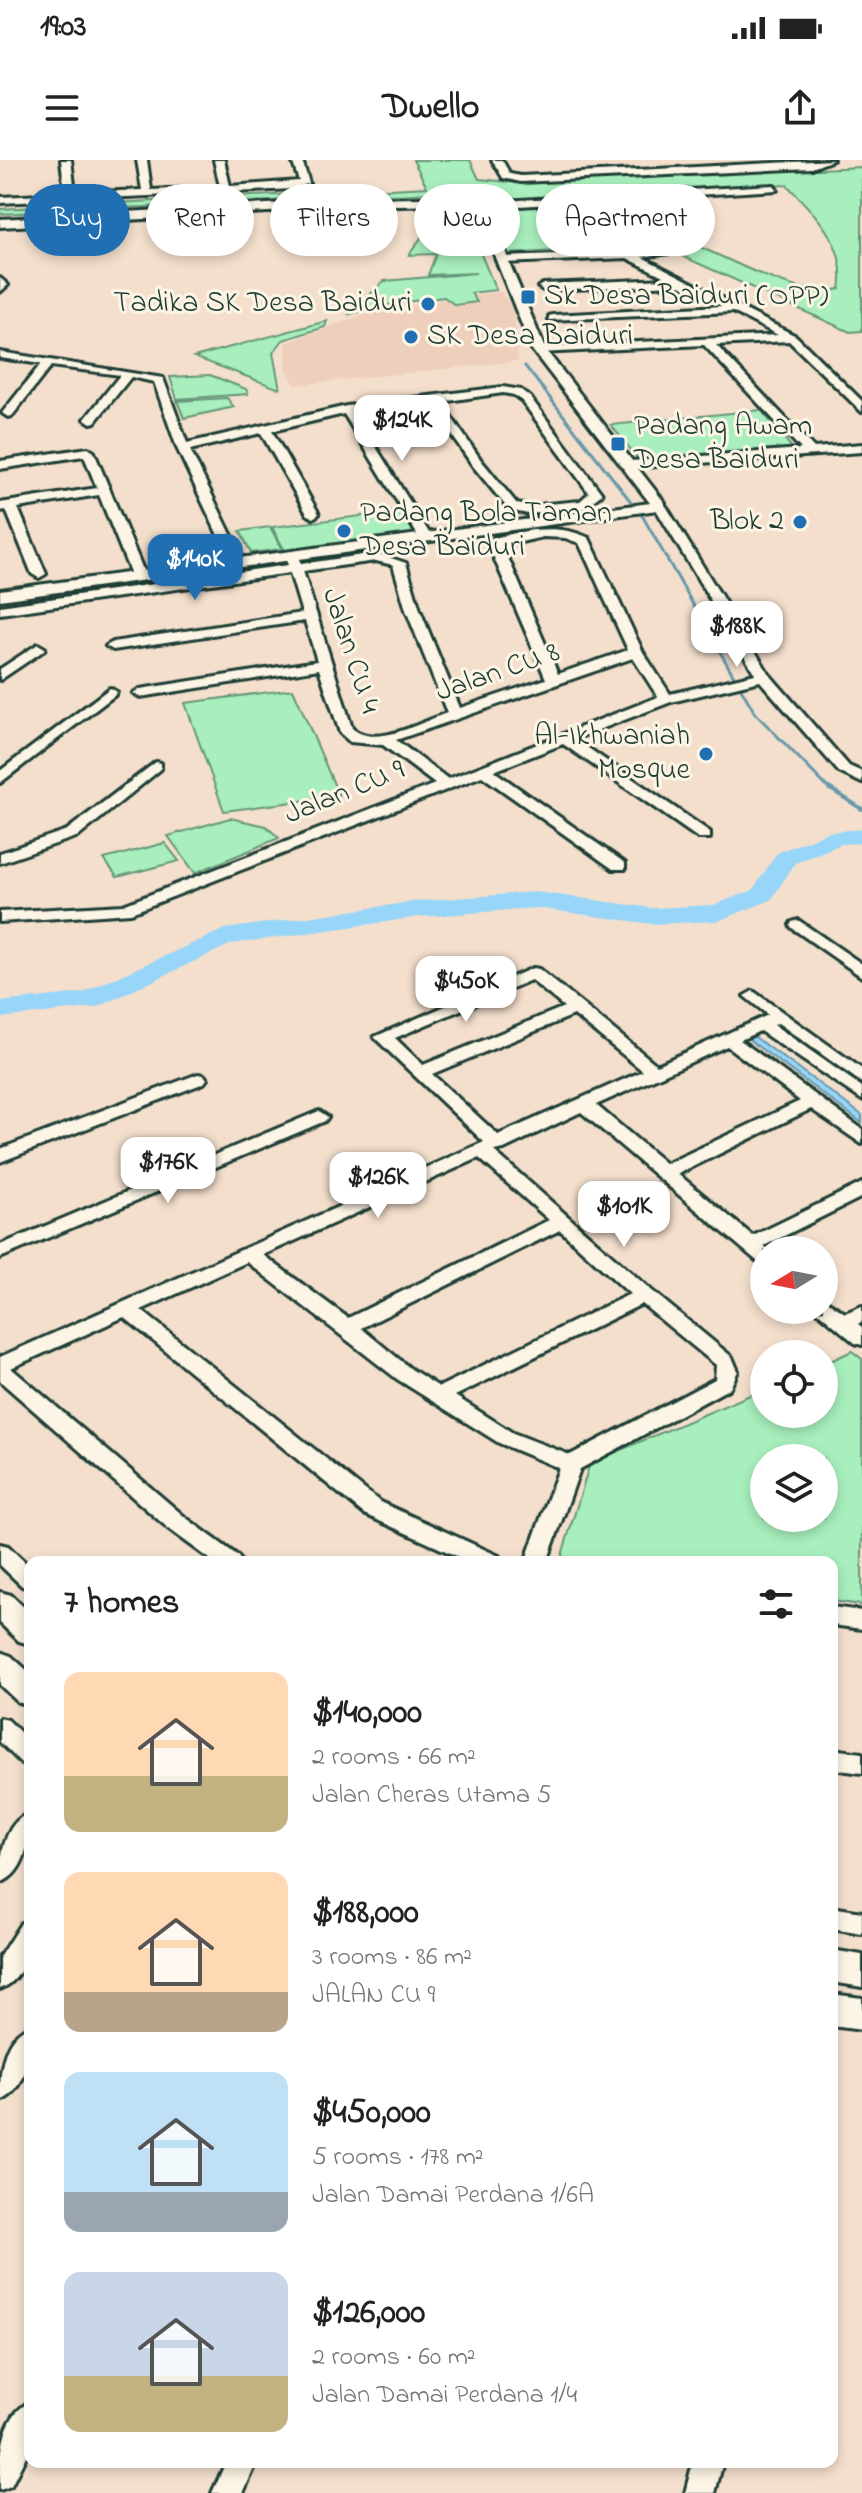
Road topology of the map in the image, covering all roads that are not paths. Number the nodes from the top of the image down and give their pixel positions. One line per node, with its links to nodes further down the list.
1 (66, 160): 9 (street)
2 (142, 160): 11 (street)
3 (219, 160): 10 (street)
4 (297, 160): 12 (street)
5 (497, 160): 8 (street)
6 (578, 160): 8 (street)
7 (828, 160): 8 (street)
8 (588, 176)
9 (69, 184)
10 (225, 184)
11 (146, 186)
12 (254, 188)
13 (774, 188): 17 (street)
14 (24, 199): 15 (street)
15 (0, 200)
16 (414, 202): 18 (street)
17 (520, 203)
18 (0, 221)
19 (501, 256): 22 (street)
20 (604, 256): 22 (street)
21 (632, 256): 24 (street)
22 (502, 260): 31 (street)
23 (0, 281): 26 (street)
24 (682, 281): 25 (street); 27 (street)
25 (543, 287)
26 (0, 289)
27 (736, 309): 28 (street); 29 (street)
28 (553, 318)
29 (792, 338): 30 (street); 36 (street)
30 (708, 343): 31 (street); 43 (street)
31 (539, 350): 45 (street)
32 (0, 355): 33 (street)
33 (49, 361): 34 (street); 38 (street)
34 (128, 373): 39 (street); 41 (street)
35 (433, 399): 35 (street); 37 (street)
36 (862, 408)
37 (347, 410): 40 (street); 50 (street)
38 (8, 413)
39 (91, 419)
40 (264, 428): 41 (street); 49 (street)
41 (183, 448): 51 (street)
42 (862, 448): 43 (street)
43 (811, 452): 45 (street)
44 (0, 465): 46 (street)
45 (631, 465): 48 (street)
46 (104, 491): 47 (street); 54 (street)
47 (5, 506): 53 (street)
48 (660, 506): 50 (street); 63 (street)
49 (313, 514)
50 (425, 536): 52 (street)
51 (238, 563): 52 (street); 54 (street)
52 (294, 563): 56 (street); 57 (street, Jalan CU 4); 68 (street)
53 (39, 574)
54 (139, 577): 55 (street)
55 (0, 595)
56 (0, 610)
57 (311, 616): 58 (street); 61 (street, Jalan CU 4)
58 (113, 646)
59 (38, 648): 62 (street)
60 (636, 652): 64 (street, Jalan CU 8); 64 (street); 67 (street)
61 (325, 664): 66 (street); 70 (street, Jalan CU 4)
62 (0, 676)
63 (763, 676): 67 (street, Jalan CU 9); 74 (street)
64 (554, 681): 68 (street, Jalan CU 8)
65 (110, 692): 73 (street)
66 (140, 693)
67 (666, 699): 69 (street, Jalan CU 9)
68 (455, 715): 70 (street, Jalan CU 8)
69 (565, 739): 72 (street, Jalan CU 9); 76 (street)
70 (381, 741): 75 (street)
71 (156, 766): 77 (street)
72 (483, 770): 75 (street, Jalan CU 9); 78 (street)
73 (0, 778)
74 (862, 778)
75 (445, 784): 79 (street, Jalan CU 9)
76 (704, 835)
77 (0, 858)
78 (619, 866)
79 (0, 917)
80 (798, 925): 81 (street)
81 (862, 972)
82 (753, 996): 84 (street)
83 (577, 1008): 86 (street); 86 (street); 87 (street)
84 (780, 1016): 85 (street); 88 (street)
85 (746, 1032): 87 (street); 90 (street); 91 (street)
86 (421, 1072): 95 (street)
87 (655, 1072): 92 (street)
88 (862, 1078)
89 (198, 1079): 96 (street)
90 (862, 1095)
91 (812, 1102): 94 (street); 97 (street)
92 (584, 1105): 95 (street); 97 (street)
93 (319, 1117): 102 (street)
94 (862, 1138)
95 (491, 1148): 99 (street); 103 (street)
96 (0, 1156)
97 (666, 1172): 101 (street)
98 (862, 1189): 100 (street)
99 (561, 1222): 104 (street); 109 (street)
100 (782, 1236)
101 (750, 1243)
102 (0, 1252)
103 (248, 1253): 105 (street); 109 (street)
104 (644, 1295): 112 (street); 113 (street)
105 (126, 1308): 111 (street); 116 (street)
106 (862, 1313): 108 (street)
107 (838, 1319): 108 (street)
108 (843, 1323): 110 (street)
109 (347, 1327): 112 (street)
110 (862, 1338)
111 (0, 1368): 115 (street)
112 (438, 1396): 113 (street)
113 (571, 1464): 117 (street)
114 (0, 1552): 118 (street)
115 (222, 1556)
116 (478, 1556)
117 (538, 1556)
118 (24, 1574)
119 (0, 1604): 122 (main road)
120 (838, 1617): 121 (street)
121 (862, 1620)
122 (24, 1626)
123 (0, 1665): 124 (main road)
124 (24, 1687)
125 (0, 1727): 126 (street)
126 (24, 1751)
127 (838, 1760): 128 (street)
128 (862, 1763)
129 (24, 1833): 130 (street)
130 (0, 1872)
131 (838, 1919): 132 (street)
132 (862, 1923)
133 (24, 1940): 136 (street)
134 (838, 1967): 135 (main road)
135 (862, 1971)
136 (0, 1978)
137 (838, 2011): 138 (main road)
138 (862, 2014)
139 (24, 2048): 140 (street)
140 (0, 2089)
141 (24, 2429): 144 (street)
142 (239, 2468): 145 (street)
143 (706, 2468): 146 (street)
144 (0, 2475)
145 (227, 2493)
146 (700, 2493)

